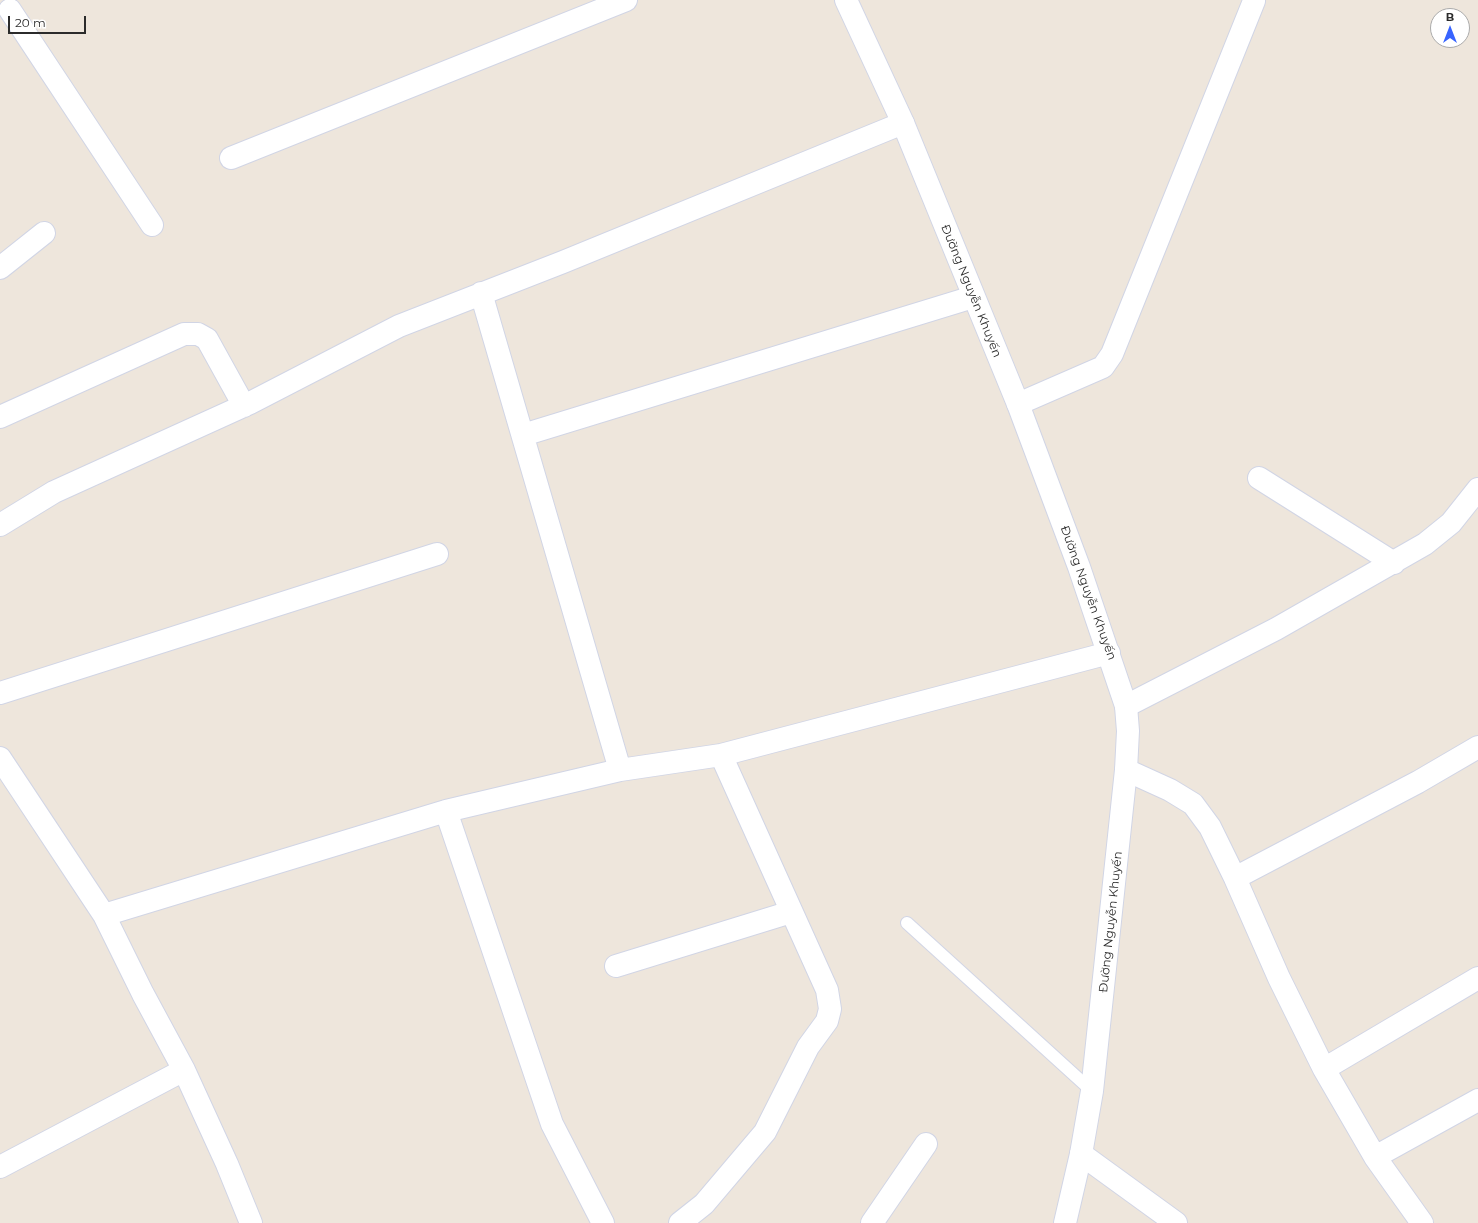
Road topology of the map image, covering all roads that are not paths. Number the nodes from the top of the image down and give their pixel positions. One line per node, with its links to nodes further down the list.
1 (626, 0): 6 (street)
2 (846, 0): 5 (street, Đường Nguyễn Khuyến)
3 (1254, 1): 12 (street)
4 (10, 11): 7 (street)
5 (902, 123): 10 (street); 11 (street, Đường Nguyễn Khuyến)
6 (231, 158)
7 (152, 225)
8 (44, 233): 9 (street)
9 (0, 268)
10 (481, 293): 13 (street); 15 (street)
11 (973, 297): 12 (street, Đường Nguyễn Khuyến); 15 (street)
12 (1018, 404): 21 (street, Đường Nguyễn Khuyến)
13 (244, 406): 14 (street); 18 (street)
14 (0, 417)
15 (523, 435): 27 (street)
16 (1259, 478): 20 (street)
17 (1478, 489): 20 (street)
18 (0, 525)
19 (437, 554): 22 (street)
20 (1394, 563): 23 (street)
21 (1109, 653): 23 (street, Đường Nguyễn Khuyến); 25 (street)
22 (0, 694)
23 (1126, 706): 28 (street, Đường Nguyễn Khuyến)
24 (1478, 747): 30 (street)
25 (721, 755): 27 (street); 31 (street)
26 (0, 758): 32 (street)
27 (620, 770): 29 (street)
28 (1126, 770): 30 (street); 38 (street, Đường Nguyễn Khuyến)
29 (446, 811): 32 (street); 45 (street)
30 (1235, 878): 36 (street)
31 (791, 912): 34 (street); 46 (street)
32 (104, 915): 37 (street)
33 (907, 923): 38 (lane)
34 (616, 966)
35 (1478, 978): 36 (street)
36 (1324, 1069): 42 (street)
37 (184, 1070): 43 (street); 44 (street)
38 (1092, 1091): 41 (street, Đường Nguyễn Khuyến)
39 (1478, 1100): 42 (street)
40 (926, 1144): 47 (street)
41 (1081, 1154): 48 (street, Đường Nguyễn Khuyến); 49 (street)
42 (1375, 1157): 50 (street)
43 (0, 1168)
44 (251, 1223)
45 (603, 1223)
46 (680, 1223)
47 (872, 1223)
48 (1064, 1223)
49 (1176, 1223)
50 (1422, 1223)

